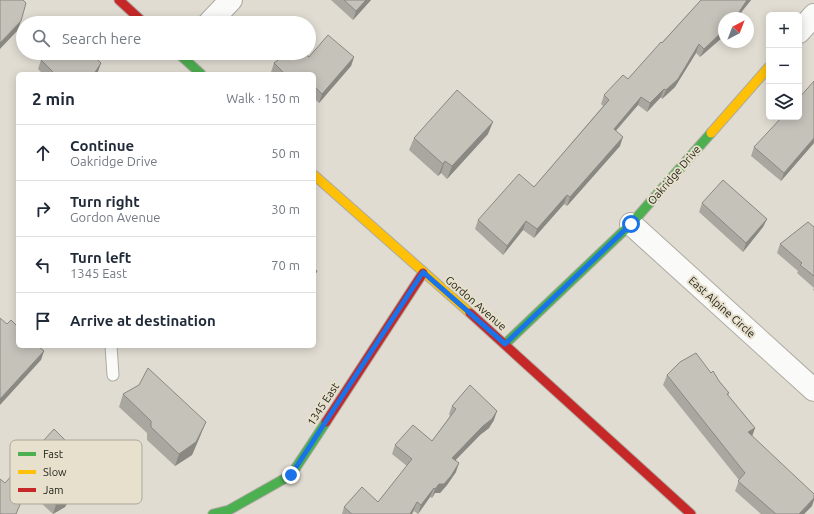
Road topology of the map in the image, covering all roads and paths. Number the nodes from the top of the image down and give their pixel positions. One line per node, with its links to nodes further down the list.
1 (119, 0): 4 (street)
2 (231, 0): 5 (street)
3 (814, 15): 6 (street)
4 (136, 16)
5 (216, 16)
6 (802, 29)
7 (186, 60): 9 (street)
8 (766, 69): 11 (street, Oakridge Drive)
9 (199, 72)
10 (316, 177): 12 (street, Gordon Avenue)
11 (631, 224): 13 (street, Oakridge Drive); 16 (street, East Alpine Circle)
12 (423, 272): 13 (street, Gordon Avenue); 17 (street, 1345 East)
13 (505, 344): 18 (street, Gordon Avenue)
14 (111, 348): 15 (lane)
15 (113, 375)
16 (814, 390)
17 (213, 514)
18 (691, 514)

